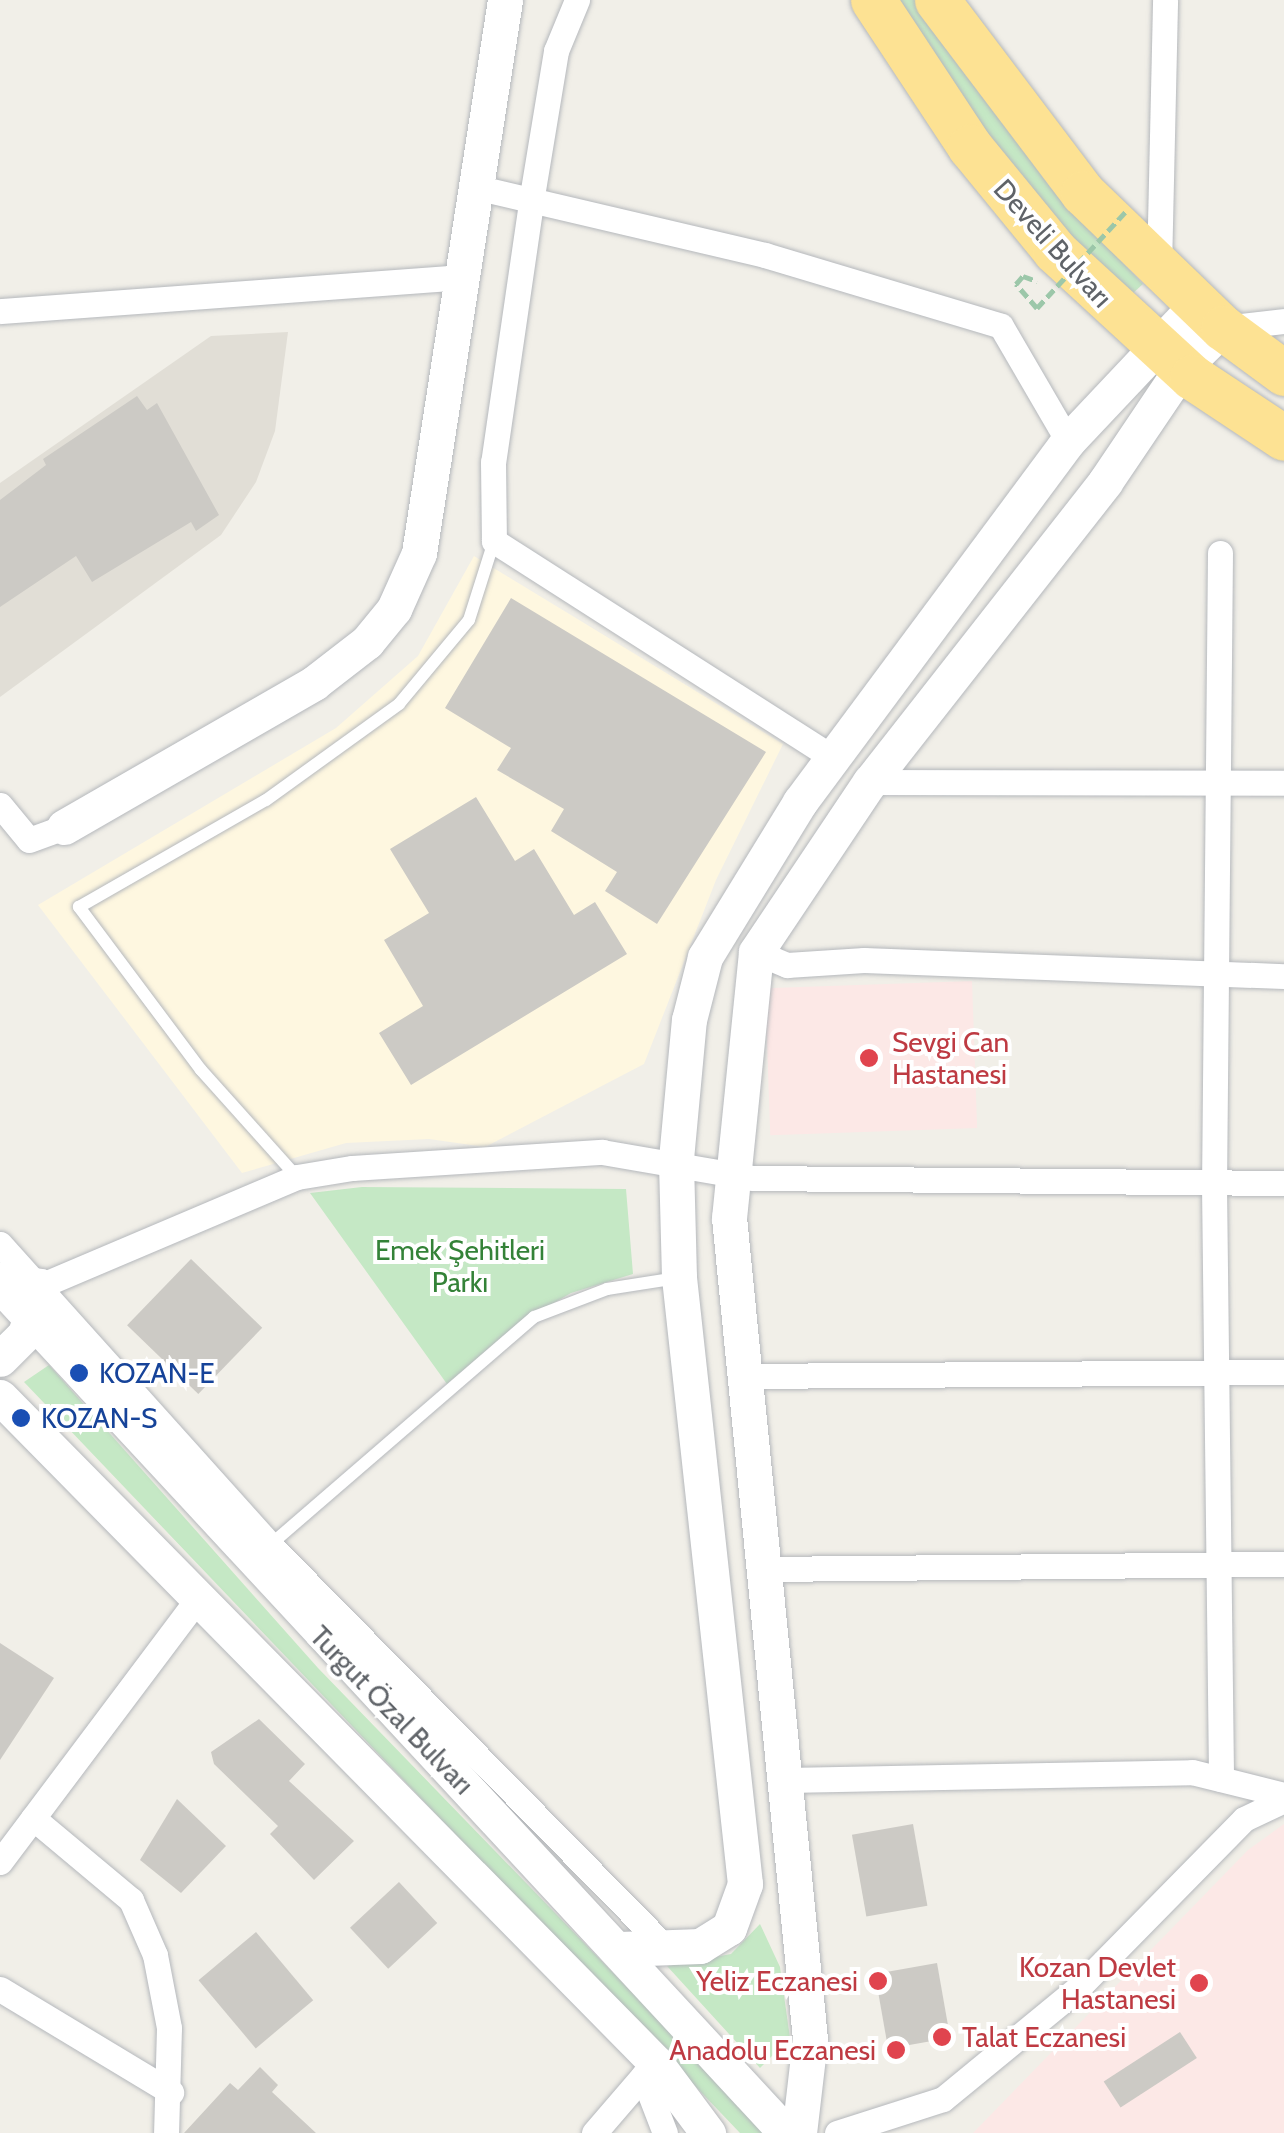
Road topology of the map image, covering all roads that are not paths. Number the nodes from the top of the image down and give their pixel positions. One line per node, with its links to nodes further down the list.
1 (505, 0): 6 (street)
2 (577, 0): 7 (street)
3 (873, 0): 13 (highway, Develi Bulvarı)
4 (937, 0): 8 (highway, Develi Bulvarı)
5 (1165, 0): 8 (street)
6 (475, 186): 7 (street); 9 (street)
7 (532, 196): 16 (street); 17 (street)
8 (1159, 268): 11 (highway, Develi Bulvarı)
9 (461, 278): 10 (street); 24 (street)
10 (0, 311)
11 (1210, 316): 12 (street); 13 (street); 14 (highway, Develi Bulvarı)
12 (1284, 322)
13 (1167, 356): 15 (highway, Develi Bulvarı); 16 (street); 20 (street)
14 (1284, 372)
15 (1284, 438)
16 (1068, 441): 19 (street)
17 (494, 541): 19 (street); 30 (lane)
18 (1220, 553): 22 (street)
19 (832, 758): 28 (street)
20 (870, 782): 22 (street); 25 (street)
21 (1284, 783): 22 (street)
22 (1215, 784): 26 (street)
23 (0, 804): 24 (street)
24 (64, 828)
25 (756, 952): 26 (street); 29 (street)
26 (1214, 976): 27 (street); 32 (street)
27 (1284, 976)
28 (676, 1159): 29 (street); 30 (street); 34 (street)
29 (735, 1173): 32 (street); 40 (street)
30 (297, 1178): 36 (street)
31 (1284, 1183): 32 (street)
32 (1214, 1185): 38 (street)
33 (0, 1244): 36 (street, Turgut Özal Bulvarı)
34 (679, 1277): 42 (lane); 52 (street)
35 (0, 1283): 36 (street, Turgut Özal Bulvarı)
36 (35, 1300): 37 (street); 42 (street, Turgut Özal Bulvarı); 53 (street, Turgut Özal Bulvarı)
37 (0, 1359)
38 (1216, 1372): 39 (street); 40 (street); 43 (street)
39 (1284, 1372)
40 (741, 1376): 45 (street)
41 (0, 1397): 46 (street, Turgut Özal Bulvarı)
42 (270, 1545): 52 (street, Turgut Özal Bulvarı)
43 (1218, 1564): 44 (street); 45 (street); 47 (street)
44 (1284, 1564)
45 (761, 1570): 48 (street)
46 (200, 1596): 50 (street); 55 (street, Turgut Özal Bulvarı)
47 (1220, 1779): 48 (street); 49 (street)
48 (786, 1780): 62 (street)
49 (1284, 1797): 63 (street)
50 (33, 1818): 51 (street); 56 (street)
51 (0, 1862)
52 (665, 1947): 53 (street)
53 (620, 1949): 61 (street, Turgut Özal Bulvarı)
54 (0, 1989): 56 (street)
55 (649, 2069): 58 (street); 59 (street); 60 (street, Turgut Özal Bulvarı)
56 (171, 2092): 57 (street)
57 (166, 2133)
58 (594, 2133)
59 (665, 2133)
60 (708, 2133)
61 (786, 2133)
62 (799, 2133)
63 (836, 2133)

